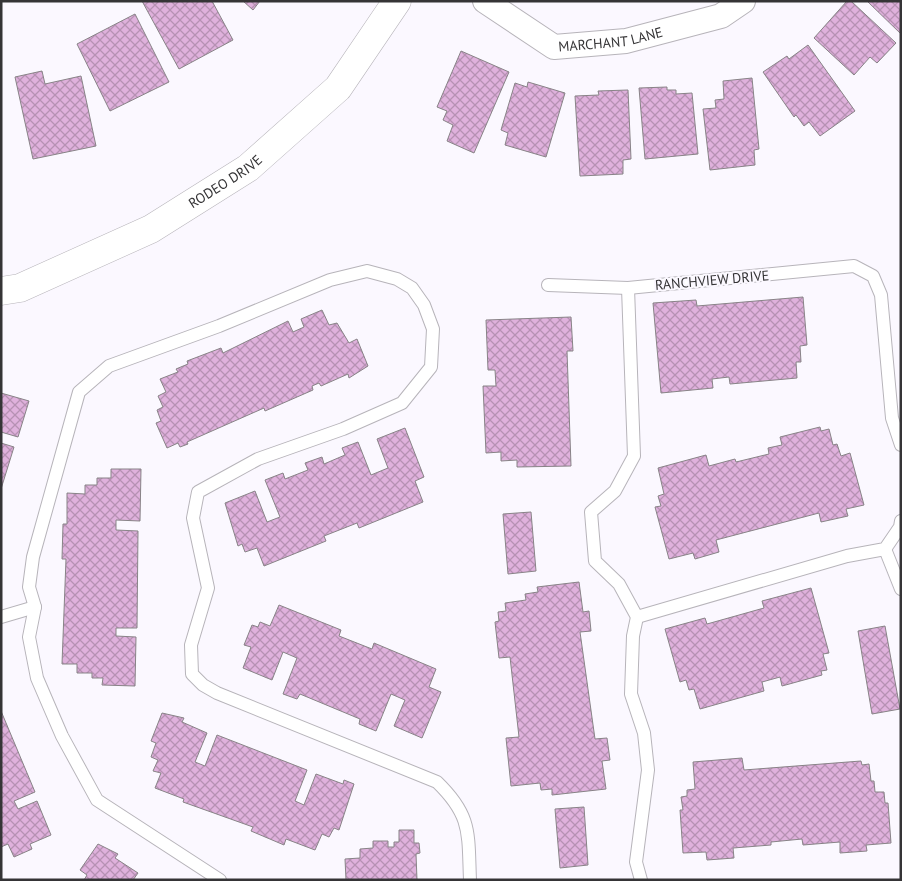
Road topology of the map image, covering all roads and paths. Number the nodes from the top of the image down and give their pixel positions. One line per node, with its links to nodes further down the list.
1 (397, 1): 6 (street, RODEO DRIVE)
2 (485, 1): 3 (street, MARCHANT LANE)
3 (743, 1)
4 (548, 285): 5 (lane, RANCHVIEW DRIVE)
5 (628, 288): 7 (lane, RANCHVIEW DRIVE); 13 (lane)
6 (1, 292)
7 (901, 445)
8 (901, 521): 9 (lane)
9 (885, 549): 10 (lane); 13 (lane)
10 (901, 589)
11 (35, 607): 12 (lane); 14 (lane); 15 (lane)
12 (1, 617)
13 (637, 617): 16 (lane)
14 (220, 880)
15 (470, 880)
16 (641, 880)

